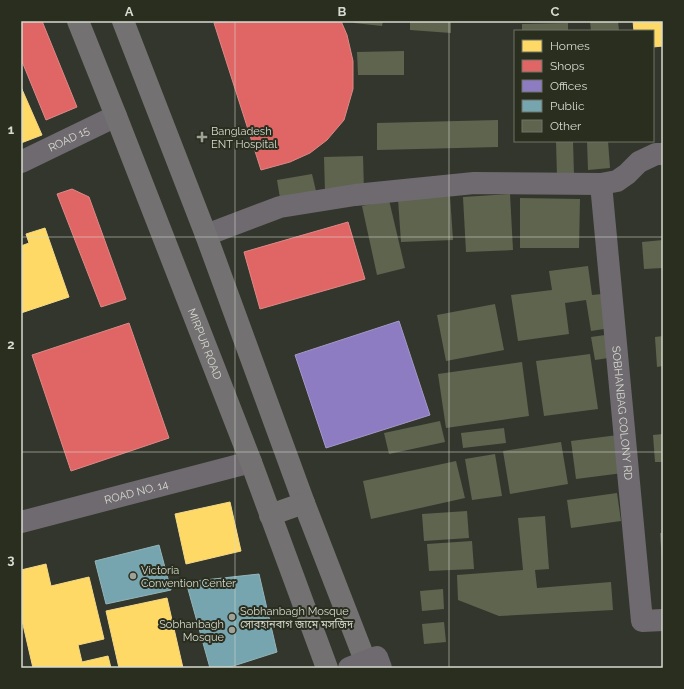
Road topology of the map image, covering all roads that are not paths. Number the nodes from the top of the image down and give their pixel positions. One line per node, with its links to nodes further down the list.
1 (78, 21): 3 (highway, MIRPUR ROAD)
2 (123, 21): 7 (highway)
3 (116, 116): 5 (street, ROAD 15); 8 (highway, MIRPUR ROAD)
4 (663, 154): 6 (street)
5 (21, 162)
6 (602, 184): 7 (street); 12 (street, SOBHANBAG COLONY RD)
7 (206, 234): 9 (highway)
8 (251, 462): 10 (highway, MIRPUR ROAD); 11 (street, ROAD NO. 14)
9 (304, 503): 10 (highway); 15 (highway)
10 (270, 515): 13 (highway, MIRPUR ROAD)
11 (21, 522)
12 (663, 620)
13 (327, 668)
14 (349, 668): 16 (street, bridge)
15 (368, 668)
16 (381, 668)

